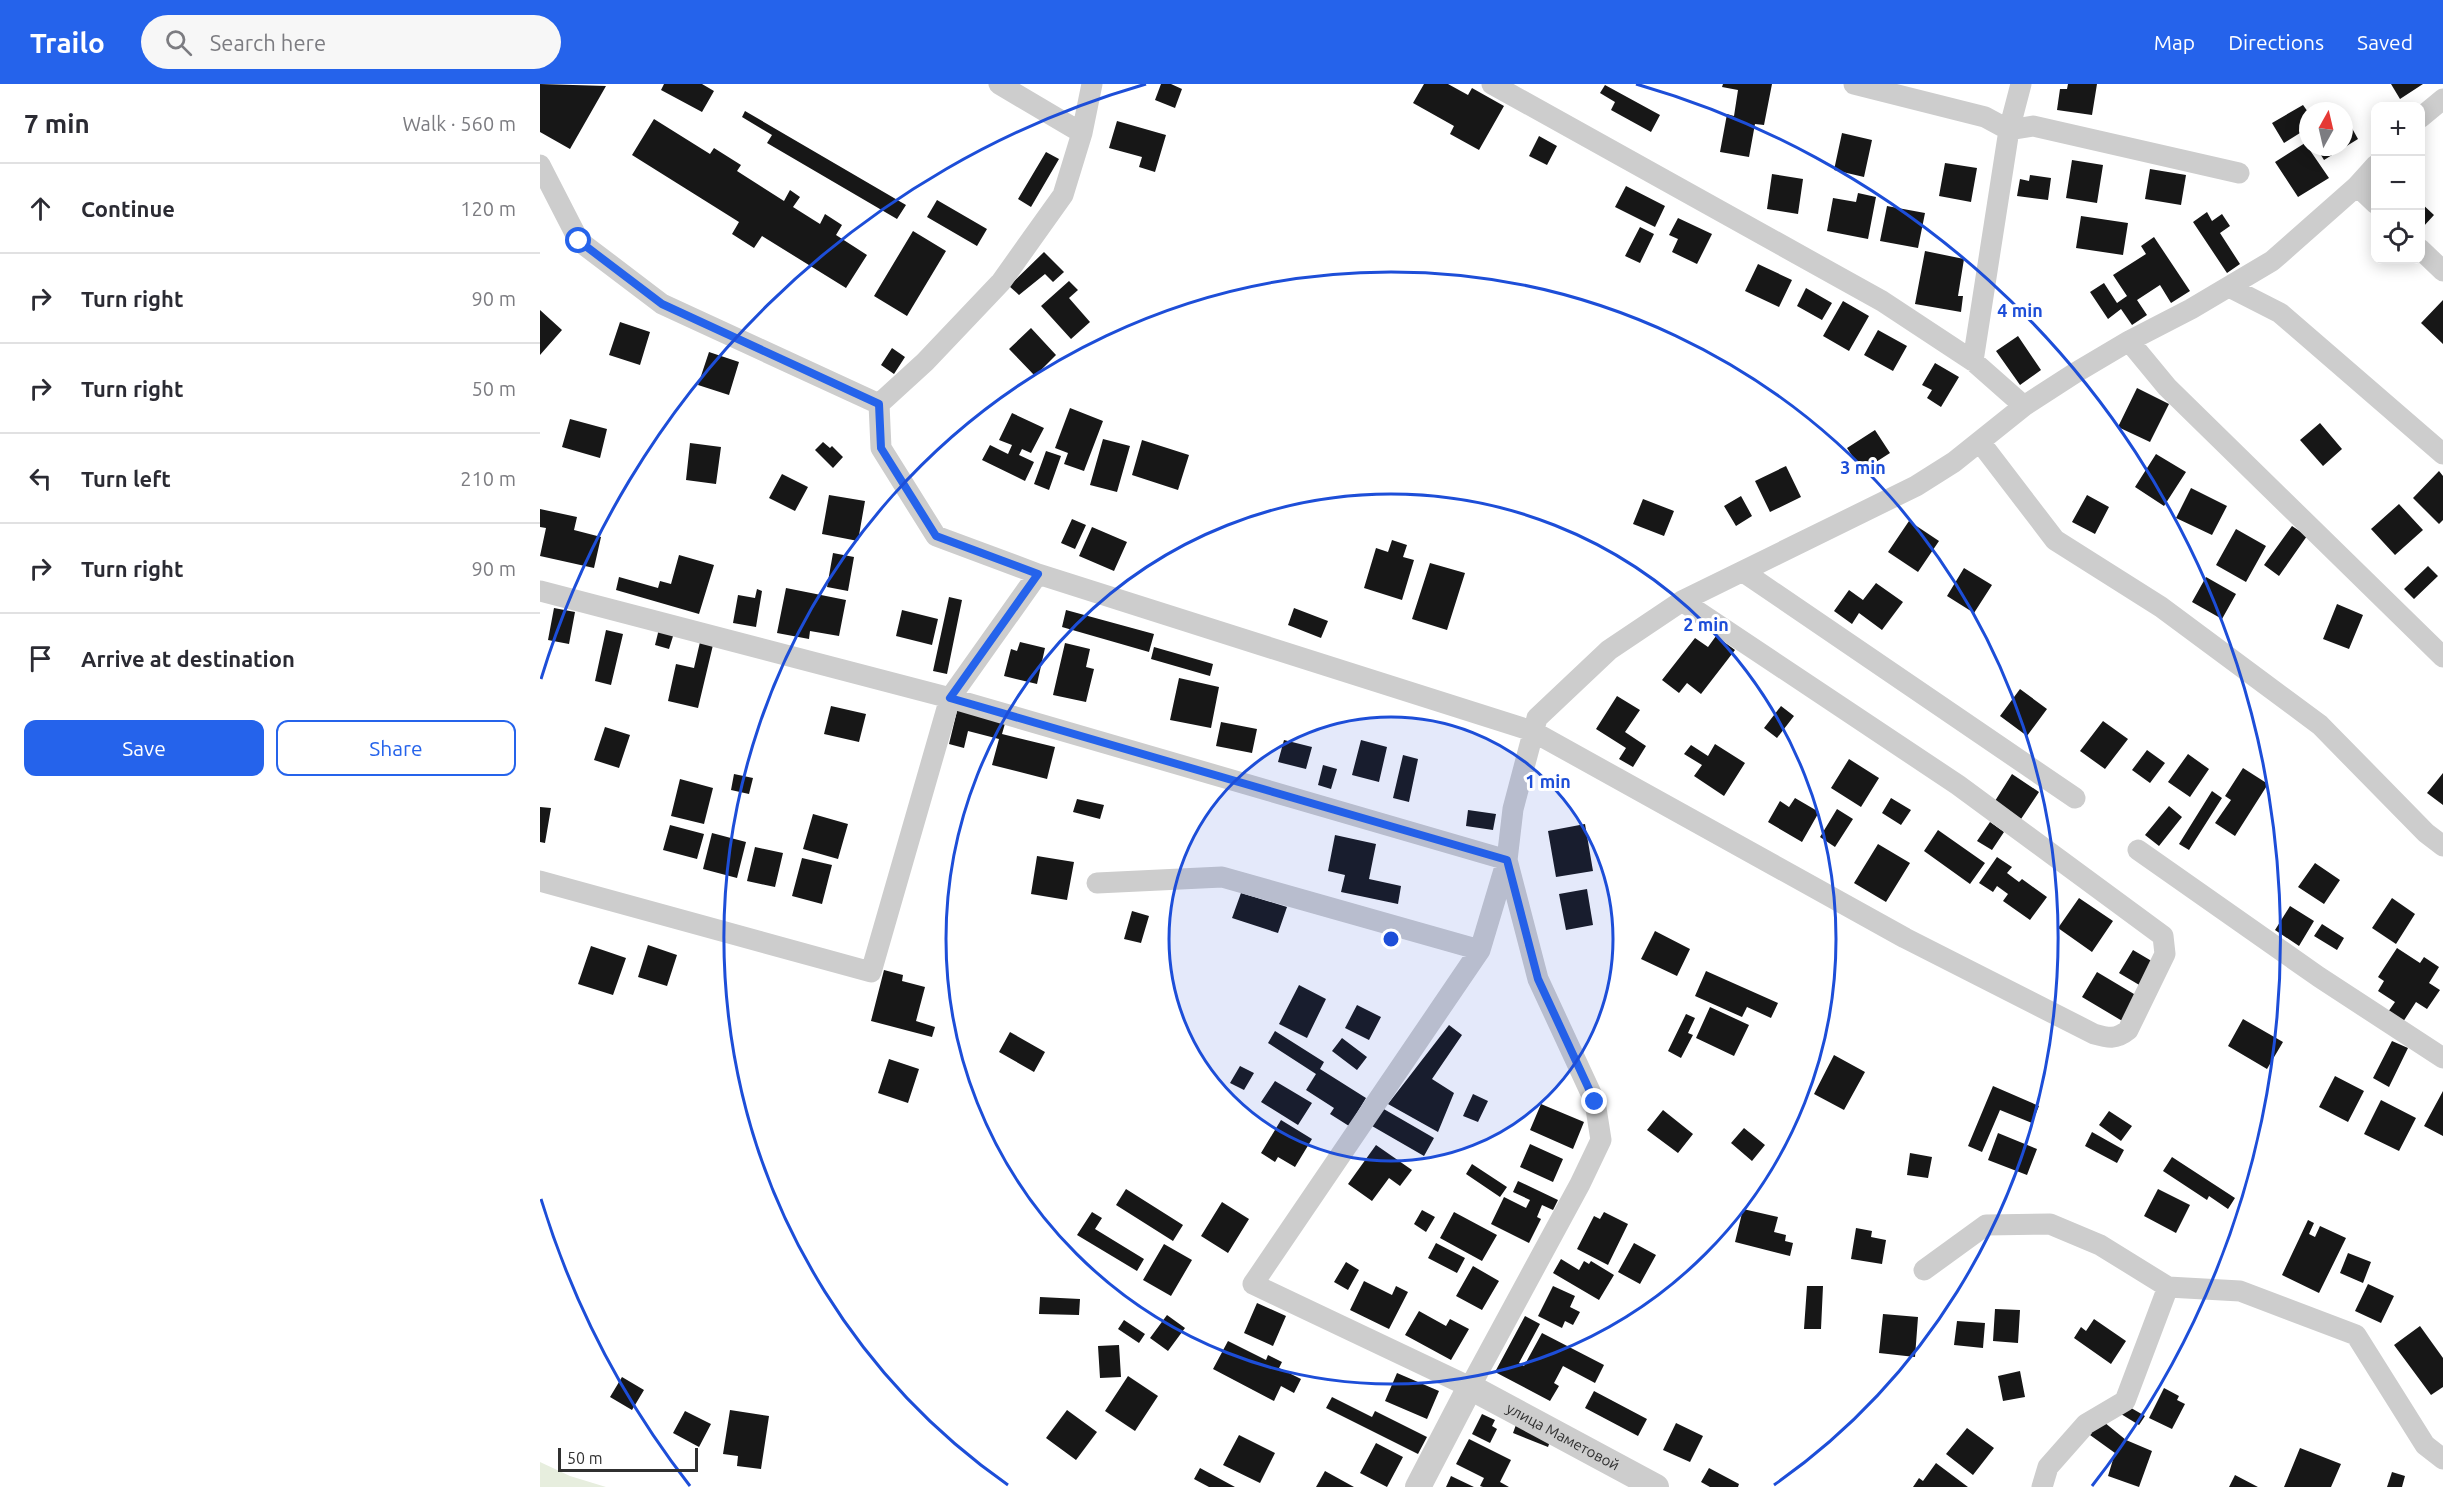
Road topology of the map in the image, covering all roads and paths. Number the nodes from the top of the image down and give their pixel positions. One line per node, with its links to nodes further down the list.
1 (999, 84): 9 (street)
2 (1092, 84): 9 (street)
3 (1492, 84): 19 (street)
4 (1854, 84): 8 (street)
5 (2021, 84): 8 (street)
6 (2443, 99): 7 (street)
7 (2425, 115)
8 (2009, 130): 12 (street); 19 (street)
9 (1082, 133): 20 (street)
10 (540, 165): 20 (street)
11 (2371, 171): 13 (street)
12 (2240, 173)
13 (2357, 186): 14 (street); 17 (street)
14 (2371, 199)
15 (2425, 253): 16 (street)
16 (2443, 271)
17 (2229, 287): 18 (street); 23 (street)
18 (2129, 341): 21 (street); 28 (street)
19 (1973, 361): 21 (street)
20 (879, 404): 25 (street)
21 (2024, 406): 22 (street)
22 (1980, 442): 24 (street); 32 (street)
23 (2443, 454)
24 (1745, 573): 27 (street); 31 (street)
25 (1038, 574): 29 (street); 30 (street)
26 (540, 591): 29 (street)
27 (1682, 602): 30 (street); 30 (street)
28 (2443, 657)
29 (950, 698): 34 (street); 35 (street)
30 (1532, 731): 34 (street)
31 (2075, 798)
32 (2443, 846)
33 (2138, 850): 38 (street)
34 (1507, 860): 37 (street); 41 (street)
35 (540, 881)
36 (1097, 883): 37 (street)
37 (1480, 950): 41 (street)
38 (2443, 1058)
39 (1924, 1270): 40 (street)
40 (2168, 1287): 42 (street); 45 (street)
41 (1470, 1387): 43 (street); 44 (street, улица Маметовой)
42 (2443, 1459)
43 (1418, 1487)
44 (1656, 1487)
45 (2042, 1487)

